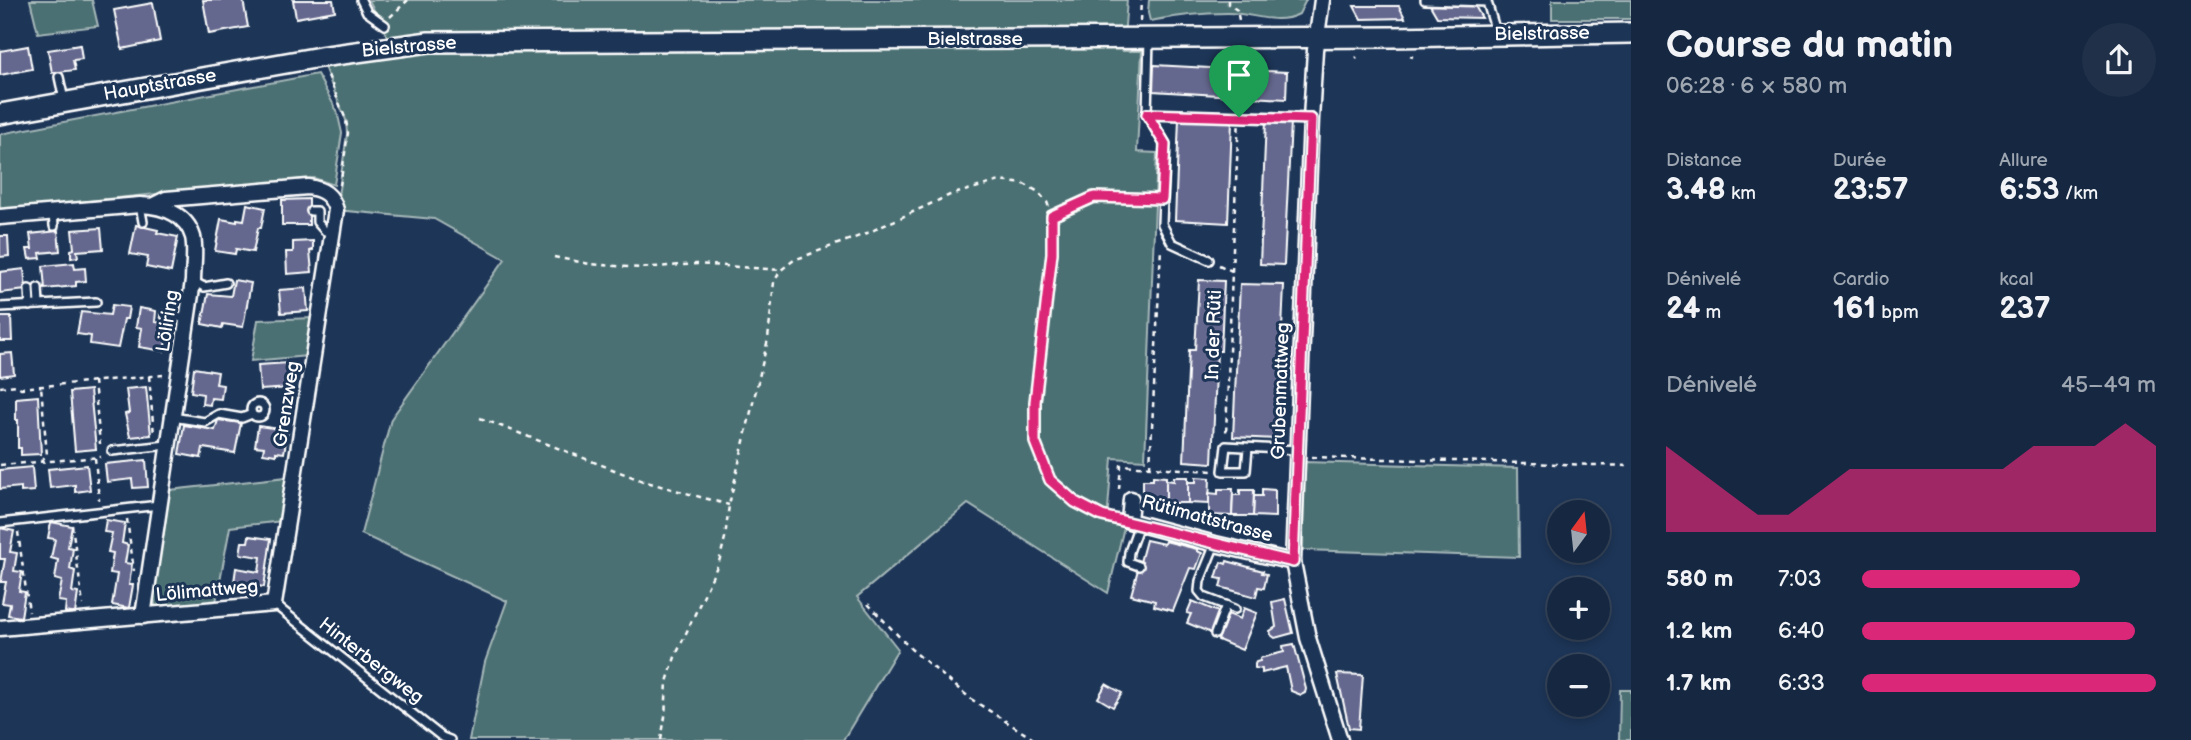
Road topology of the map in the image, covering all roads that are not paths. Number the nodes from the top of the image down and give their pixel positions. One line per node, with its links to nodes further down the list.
1 (361, 0): 4 (lane)
2 (1322, 0): 7 (street, Grubenmattweg)
3 (1425, 0): 6 (lane)
4 (385, 25)
5 (1631, 33): 6 (main road, Bielstrasse)
6 (1497, 35): 7 (main road, Bielstrasse)
7 (1317, 37): 8 (main road, Bielstrasse); 31 (street, Grubenmattweg)
8 (1144, 38): 9 (main road, Bielstrasse); 18 (lane)
9 (320, 57): 11 (main road, Hauptstrasse)
10 (59, 77): 11 (lane)
11 (65, 102): 12 (main road, Hauptstrasse)
12 (0, 114)
13 (147, 205): 15 (street); 16 (lane); 17 (street, Grenzweg); 19 (street, Löliring)
14 (311, 211): 17 (lane)
15 (4, 221)
16 (143, 222)
17 (334, 231): 40 (street, Grenzweg)
18 (1209, 260)
19 (193, 281): 20 (lane); 26 (street, Löliring)
20 (226, 283)
21 (96, 302): 22 (lane)
22 (39, 305): 23 (lane); 23 (lane)
23 (30, 306): 24 (lane)
24 (0, 307)
25 (165, 315): 26 (lane)
26 (188, 318): 28 (street, Löliring)
27 (252, 414): 28 (lane)
28 (172, 417): 29 (street, Löliring)
29 (161, 446): 32 (lane); 34 (street, Löliring)
30 (1248, 447): 30 (lane); 31 (lane)
31 (1298, 453): 38 (street, Grubenmattweg)
32 (112, 454)
33 (1131, 499): 36 (street, Rütimattstrasse)
34 (159, 505): 35 (lane); 43 (street, Löliring)
35 (0, 523)
36 (1134, 523): 37 (street, Rütimattstrasse); 39 (lane)
37 (1215, 544): 38 (street, Rütimattstrasse); 41 (lane)
38 (1293, 562): 47 (street, Grubenmattweg)
39 (1139, 566)
40 (274, 604): 43 (street, Lölimattweg); 46 (lane, Hinterbergweg)
41 (1226, 605): 42 (lane); 45 (lane)
42 (1235, 609)
43 (142, 616): 44 (street, Lölimattweg)
44 (0, 628)
45 (1214, 634)
46 (450, 740)
47 (1340, 740)

